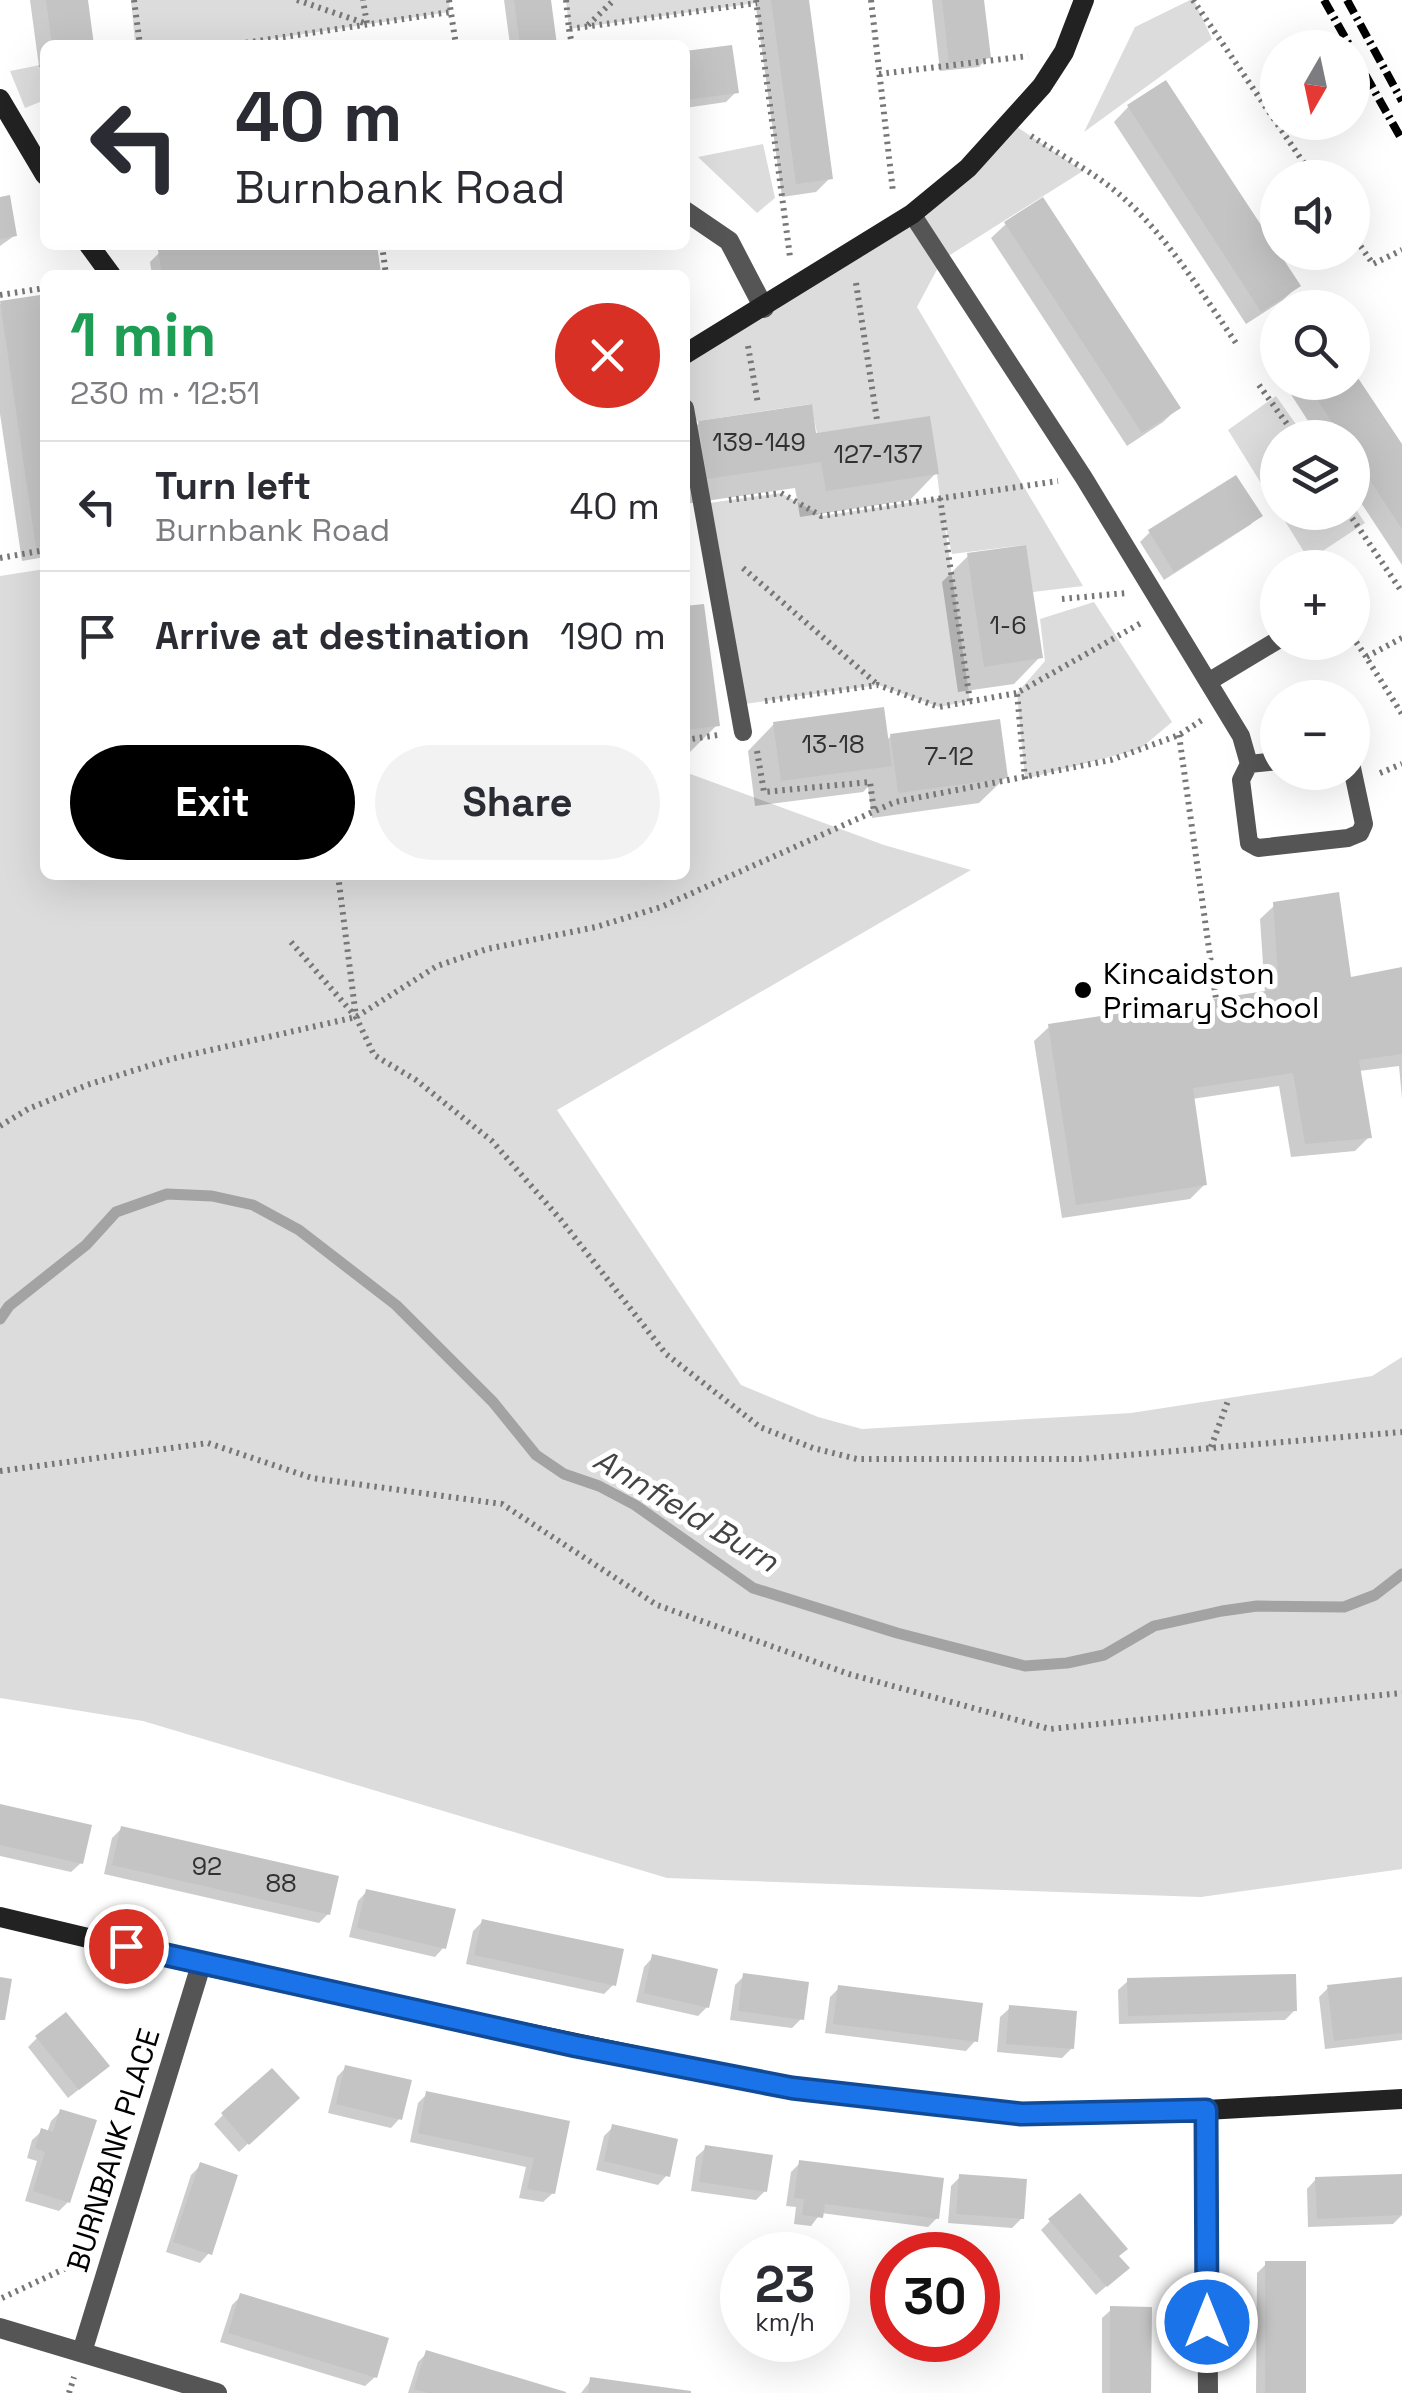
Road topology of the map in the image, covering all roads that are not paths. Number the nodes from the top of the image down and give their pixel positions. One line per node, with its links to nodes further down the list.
1 (1084, 0): 5 (street)
2 (0, 98): 3 (street)
3 (40, 166)
4 (690, 215): 6 (street)
5 (904, 219): 6 (street); 10 (lane)
6 (764, 308): 7 (street)
7 (690, 351)
8 (690, 436): 11 (lane)
9 (1260, 651): 10 (lane)
10 (1208, 682): 13 (lane)
11 (742, 732)
12 (1260, 763): 13 (lane)
13 (1248, 764): 14 (lane)
14 (1357, 790)
15 (0, 1917): 16 (street)
16 (201, 1965): 18 (street); 20 (street, BURNBANK PLACE)
17 (1402, 2100): 18 (street)
18 (1206, 2110): 22 (street)
19 (0, 2328): 20 (street)
20 (82, 2352): 21 (street)
21 (217, 2393)
22 (1208, 2393)

